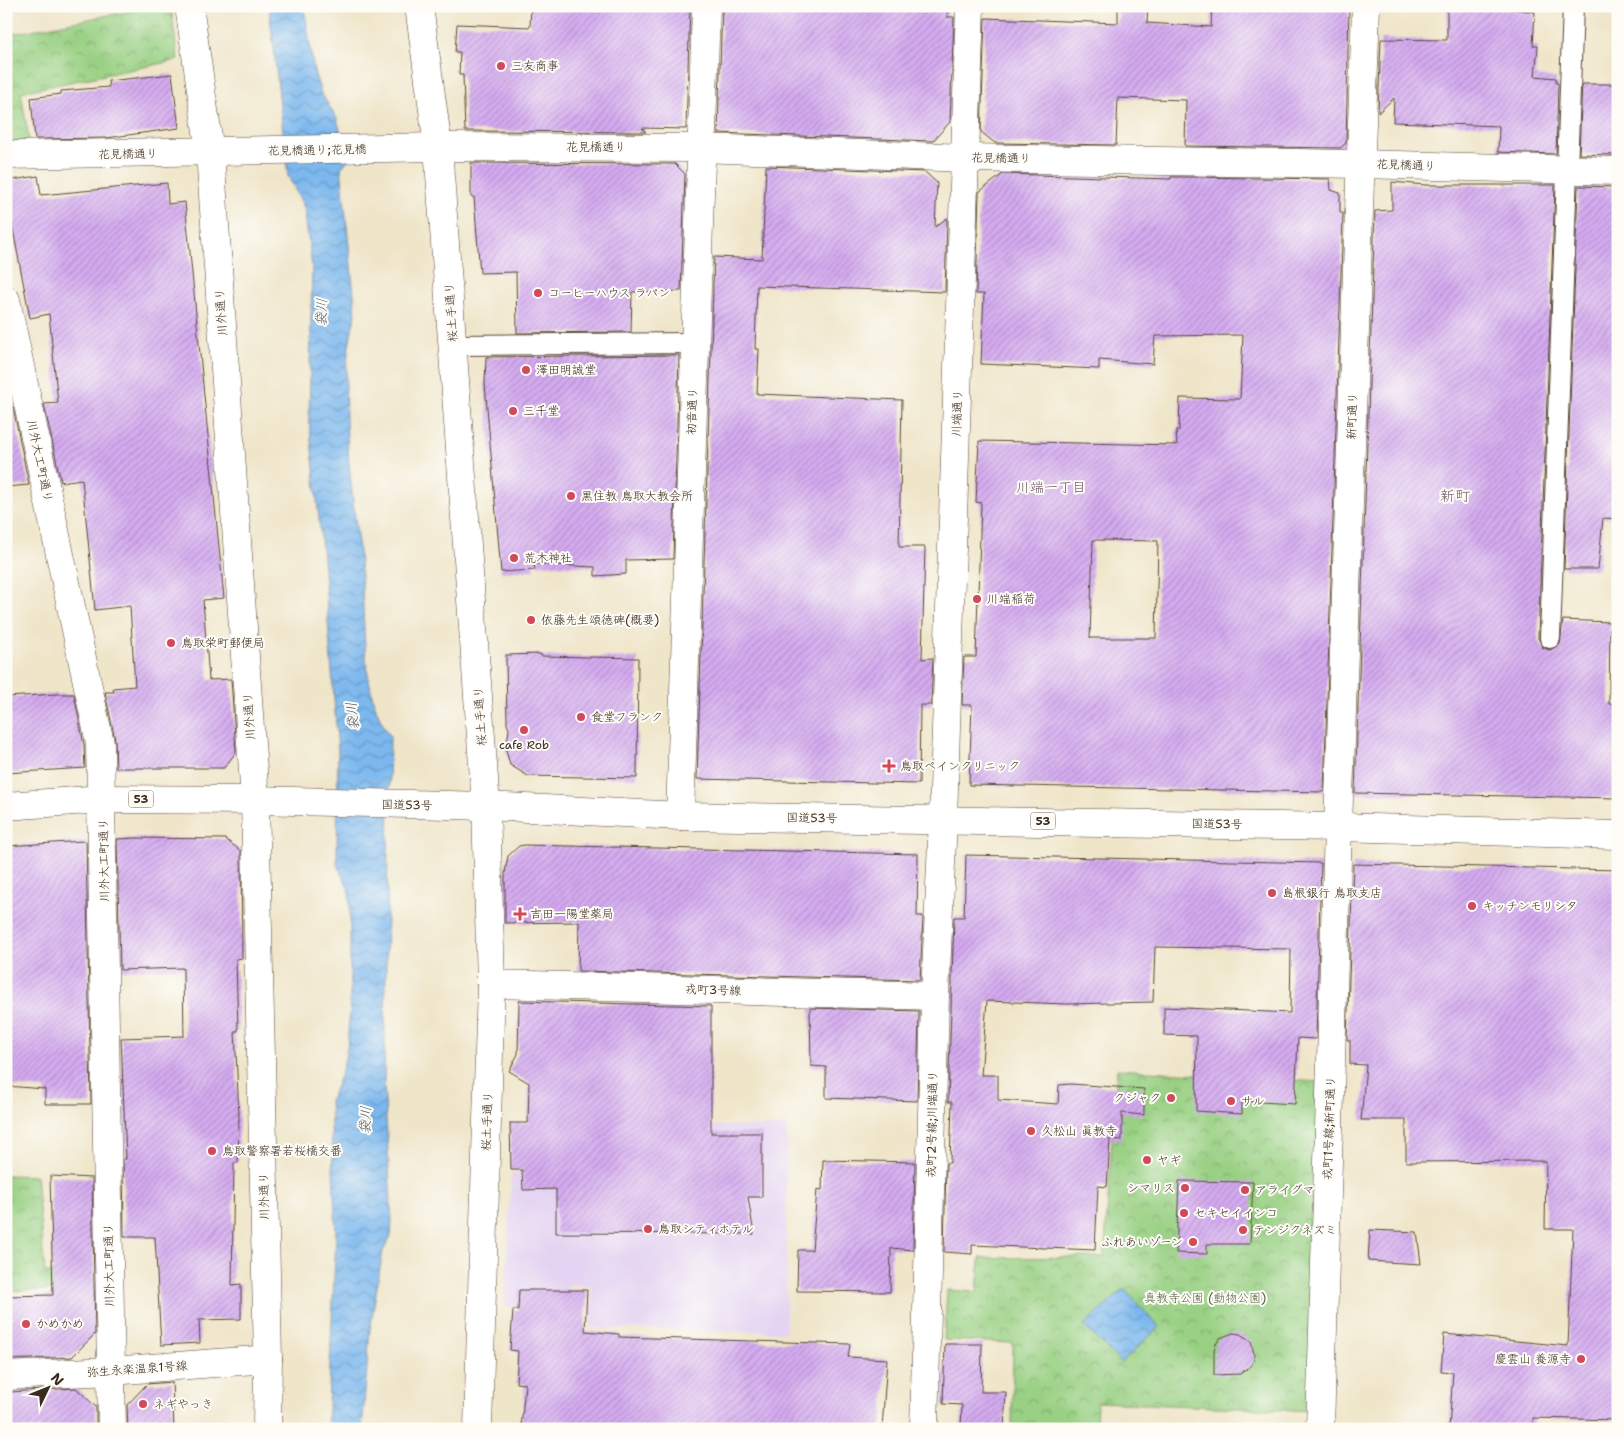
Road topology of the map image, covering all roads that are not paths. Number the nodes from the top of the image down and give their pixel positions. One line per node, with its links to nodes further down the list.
1 (189, 6): 11 (main road, 川外通り)
2 (419, 6): 7 (main road, 桜土手通り)
3 (706, 6): 8 (main road, 初音通り)
4 (970, 6): 13 (main road, 川端通り)
5 (1366, 6): 14 (main road, 新町通り)
6 (1573, 6): 15 (lane)
7 (438, 147): 8 (main road, 花見橋通り); 9 (main road, 花見橋通り); 19 (main road, 桜土手通り)
8 (700, 148): 13 (main road, 花見橋通り); 18 (main road, 初音通り)
9 (384, 149): 10 (main road, 花見橋通り;花見橋)
10 (249, 151): 11 (main road, 花見橋通り)
11 (210, 152): 12 (main road, 花見橋通り); 22 (main road, 川外通り)
12 (6, 155)
13 (966, 158): 14 (main road, 花見橋通り); 26 (main road, 川端通り)
14 (1362, 164): 15 (main road, 花見橋通り); 27 (main road, 新町通り)
15 (1568, 169): 16 (main road, 花見橋通り); 20 (lane)
16 (1618, 171)
17 (6, 300): 21 (main road, 川外大工町通り)
18 (694, 343): 19 (lane); 25 (main road, 初音通り)
19 (454, 345): 24 (main road, 桜土手通り)
20 (1550, 638)
21 (103, 798): 22 (main road, 国道53号 / 53); 23 (main road, 国道53号 / 53); 32 (main road, 川外大工町通り)
22 (266, 801): 24 (main road, 国道53号 / 53); 31 (main road, 川外通り)
23 (6, 806)
24 (477, 806): 25 (main road, 国道53号 / 53); 29 (main road, 桜土手通り)
25 (680, 816): 26 (main road, 国道53号 / 53)
26 (943, 819): 27 (main road, 国道53号 / 53); 30 (main road, 戎町2号線;川端通り)
27 (1338, 826): 28 (main road, 国道53号 / 53); 38 (main road, 戎町1号線;新町通り)
28 (1618, 834)
29 (491, 984): 30 (main road, 戎町3号線); 36 (main road, 桜土手通り)
30 (935, 996): 37 (main road, 戎町2号線;川端通り)
31 (268, 1359): 32 (main road, 弥生永楽温泉1号線); 35 (main road, 川外通り)
32 (111, 1371): 33 (main road, 弥生永楽温泉1号線); 34 (main road, 川外大工町通り)
33 (6, 1376)
34 (112, 1429)
35 (267, 1429)
36 (478, 1429)
37 (924, 1429)
38 (1320, 1429)

